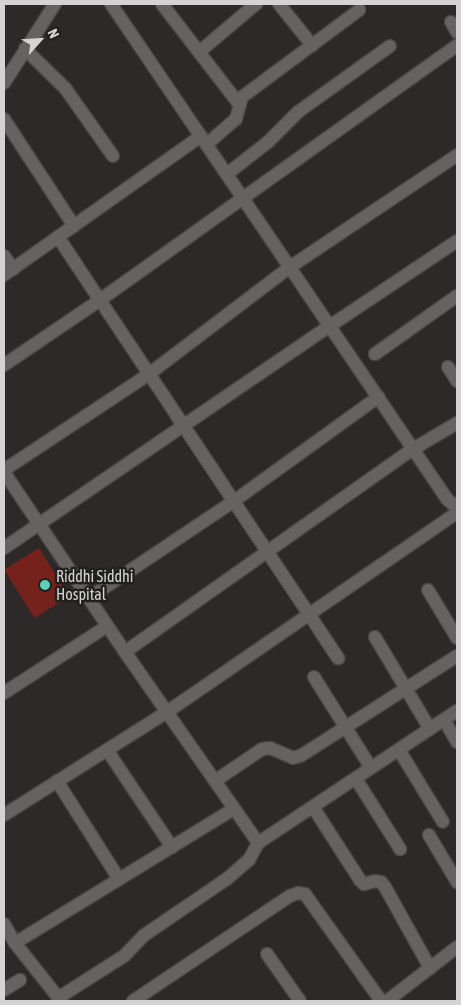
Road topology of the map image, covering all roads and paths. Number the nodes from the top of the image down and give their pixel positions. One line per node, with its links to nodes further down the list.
1 (55, 4): 10 (street)
2 (111, 4): 15 (street)
3 (162, 4): 11 (street)
4 (256, 4): 11 (street)
5 (279, 4): 7 (street)
6 (359, 10): 7 (street)
7 (312, 44): 13 (street)
8 (390, 46): 18 (street)
9 (457, 46): 19 (street)
10 (25, 49): 12 (street); 17 (street)
11 (199, 52): 13 (street)
12 (4, 83)
13 (240, 104): 15 (street)
14 (4, 120): 20 (street)
15 (204, 140): 18 (street); 20 (street)
16 (457, 155): 24 (street)
17 (113, 156)
18 (227, 174): 19 (street)
19 (244, 198): 24 (street); 27 (street)
20 (74, 226): 21 (street)
21 (58, 237): 25 (street); 27 (street)
22 (457, 241): 28 (street)
23 (4, 256): 25 (street)
24 (290, 267): 28 (street); 32 (street)
25 (8, 272)
26 (457, 296): 29 (street)
27 (100, 300): 30 (street); 32 (street)
28 (330, 326): 34 (street); 36 (street)
29 (376, 354)
30 (4, 365)
31 (448, 367): 33 (street)
32 (149, 374): 36 (street); 38 (street)
33 (457, 381)
34 (378, 397): 37 (street); 39 (street)
35 (457, 423): 37 (street)
36 (184, 425): 39 (street); 42 (street)
37 (413, 449): 40 (street); 44 (street)
38 (4, 471): 42 (street)
39 (234, 501): 44 (street); 46 (street)
40 (457, 508)
41 (457, 513): 47 (street)
42 (39, 525): 43 (street); 46 (street)
43 (4, 548)
44 (268, 551): 47 (street); 51 (street)
45 (428, 590): 50 (street)
46 (88, 598): 48 (street)
47 (310, 615): 53 (street); 57 (street)
48 (108, 626): 51 (street); 56 (street)
49 (375, 637): 55 (street)
50 (457, 638)
51 (125, 652): 57 (street)
52 (457, 656): 55 (street)
53 (338, 658)
54 (314, 677): 60 (street)
55 (406, 688): 60 (street); 61 (street)
56 (4, 693)
57 (167, 712): 63 (street); 68 (street)
58 (457, 712): 59 (street)
59 (444, 720): 61 (street); 62 (street)
60 (346, 727): 65 (street); 68 (street)
61 (430, 729): 64 (street)
62 (457, 742)
63 (107, 750): 67 (street); 75 (street)
64 (399, 750): 65 (street); 72 (street)
65 (371, 768): 66 (street)
66 (356, 779): 69 (street); 76 (street)
67 (57, 781): 71 (street); 77 (street)
68 (215, 781): 70 (street)
69 (313, 807): 74 (street); 83 (street)
70 (234, 809): 74 (street); 75 (street)
71 (4, 815)
72 (442, 822)
73 (429, 835): 78 (street)
74 (258, 843): 86 (street)
75 (172, 846): 77 (street)
76 (400, 849)
77 (119, 879): 80 (street)
78 (457, 882)
79 (4, 924): 80 (street)
80 (15, 942): 86 (street)
81 (457, 947): 83 (street)
82 (267, 954): 88 (street)
83 (430, 968): 90 (street)
84 (20, 980): 85 (street)
85 (4, 990)
86 (59, 1000)
87 (135, 1001): 89 (street)
88 (300, 1001)
89 (382, 1001)
90 (387, 1001)

